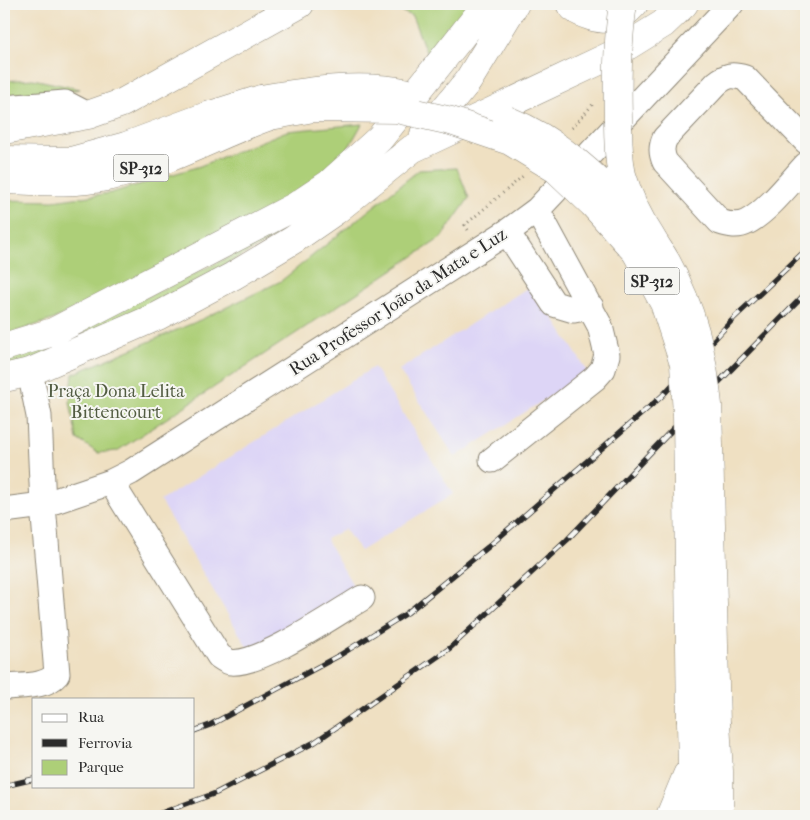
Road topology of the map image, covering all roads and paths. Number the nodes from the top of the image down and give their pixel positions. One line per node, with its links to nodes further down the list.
1 (300, 4): 11 (main road)
2 (487, 4): 22 (main road)
3 (515, 4): 14 (main road)
4 (570, 4): 6 (main road)
5 (623, 4): 20 (main road, SP-312, bridge)
6 (634, 4)
7 (684, 4): 14 (main road)
8 (731, 4): 18 (street, Rua Professor João da Mata e Luz)
9 (4, 108): 11 (street)
10 (266, 108): 15 (main road); 17 (main road, SP-312); 20 (main road, bridge); 31 (main road, SP-312, bridge)
11 (88, 115): 12 (main road)
12 (4, 130)
13 (806, 141): 16 (street)
14 (412, 149): 23 (main road)
15 (4, 160)
16 (806, 165)
17 (4, 180)
18 (537, 210): 19 (street, Rua Professor João da Mata e Luz); 21 (street)
19 (507, 232): 21 (street); 26 (street, Rua Professor João da Mata e Luz)
20 (650, 236): 31 (main road, SP-312, bridge)
21 (591, 306): 25 (street)
22 (4, 347)
23 (30, 372): 24 (main road); 27 (street)
24 (4, 378)
25 (492, 460)
26 (111, 482): 27 (street, Rua Professor João da Mata e Luz); 29 (street)
27 (43, 505): 28 (street, Rua Professor João da Mata e Luz); 30 (street)
28 (4, 510)
29 (362, 598)
30 (4, 687)
31 (703, 723): 32 (main road, SP-312); 33 (main road, SP-312)
32 (693, 760): 34 (main road); 35 (main road, SP-312)
33 (719, 771): 36 (main road); 37 (main road, SP-312)
34 (670, 816)
35 (693, 816)
36 (719, 816)
37 (736, 816)

